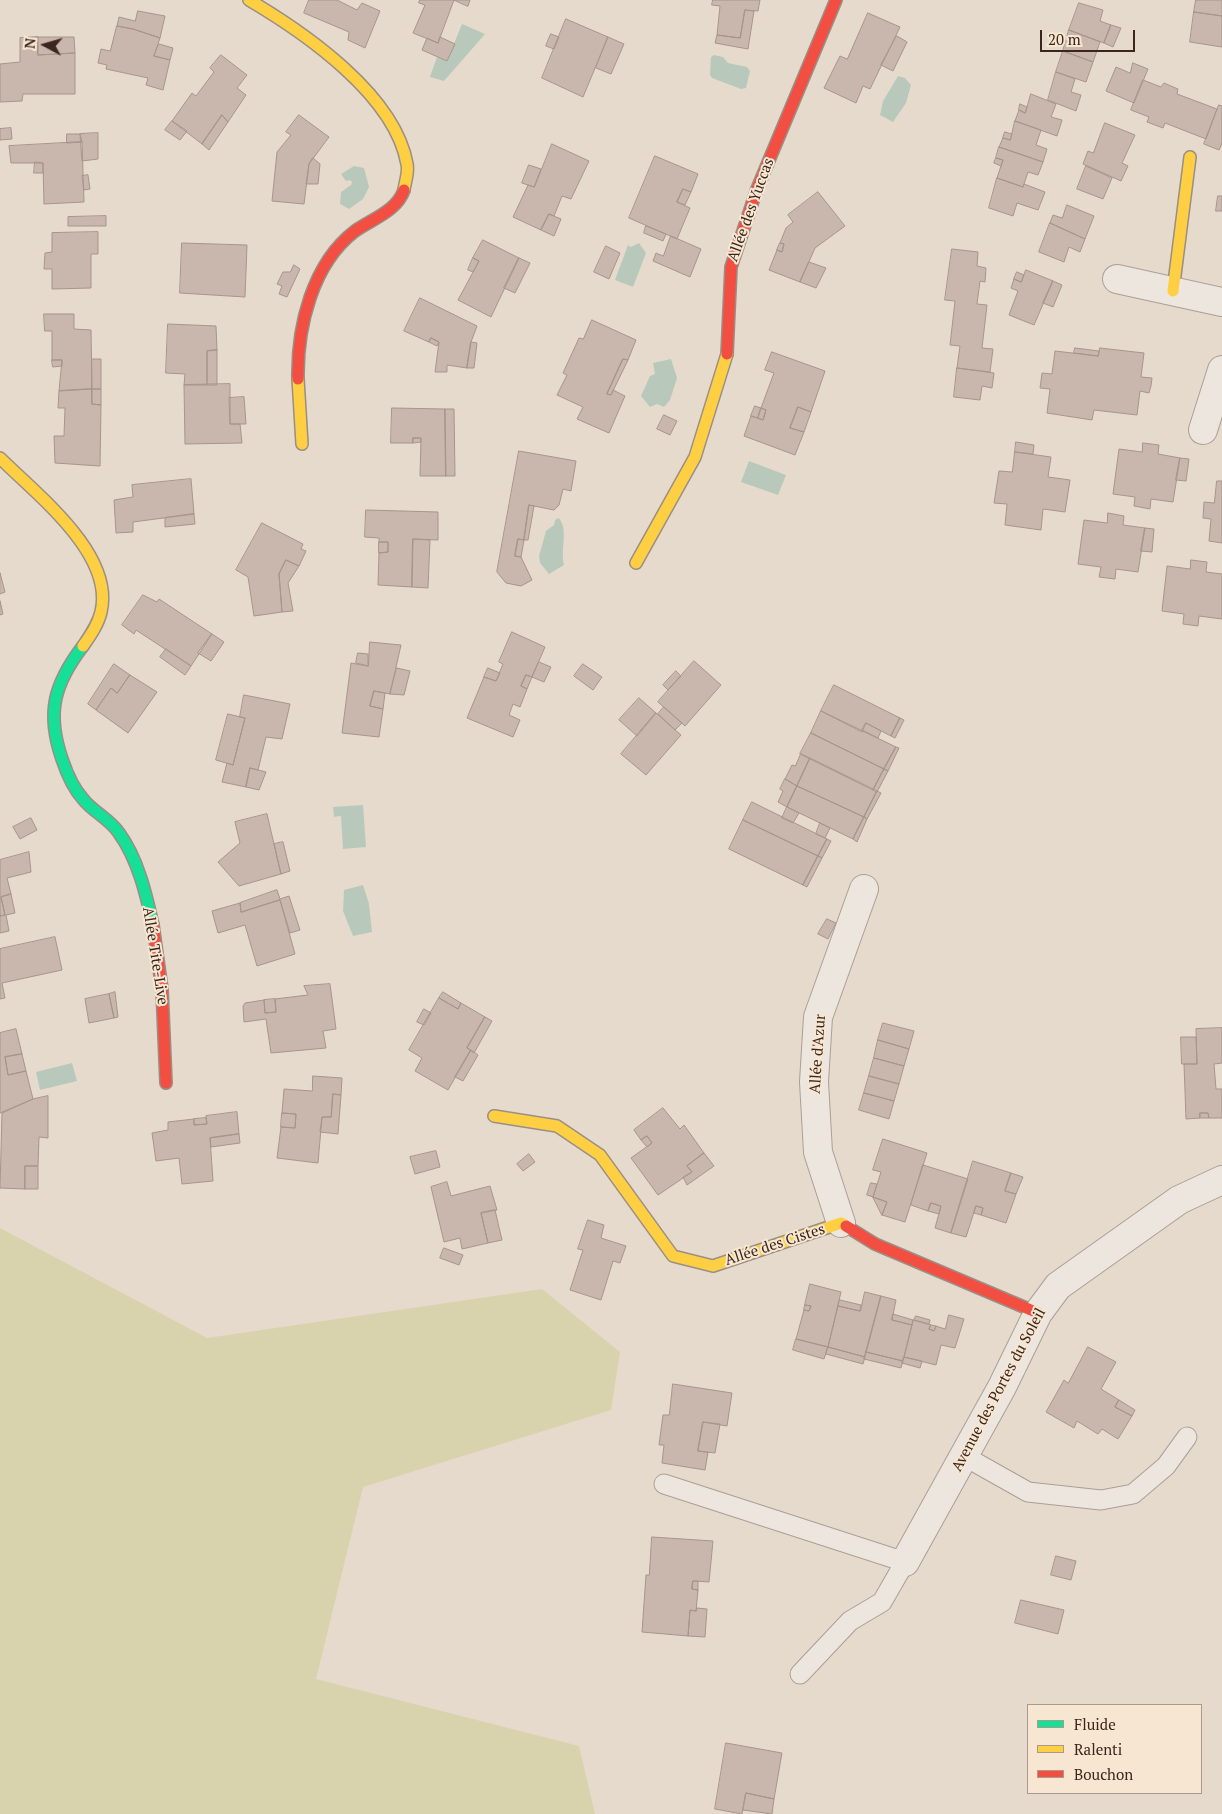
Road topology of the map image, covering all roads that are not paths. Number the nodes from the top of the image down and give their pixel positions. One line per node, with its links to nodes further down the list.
1 (249, 0): 9 (street)
2 (836, 0): 11 (street, Allée des Yuccas)
3 (1190, 158): 5 (street)
4 (1117, 279): 5 (street)
5 (1173, 292): 6 (street)
6 (1222, 302)
7 (1222, 370): 8 (street)
8 (1203, 430)
9 (302, 444)
10 (0, 458): 13 (street, Allée Tite-Live)
11 (636, 563)
12 (864, 889): 16 (street, Allée d'Azur)
13 (166, 1083)
14 (494, 1116): 16 (street, Allée des Cistes)
15 (1222, 1180): 17 (street, Avenue des Portes du Soleil)
16 (841, 1223): 17 (street, Allée des Cistes)
17 (1038, 1313): 19 (street, Avenue des Portes du Soleil)
18 (1188, 1437): 19 (lane)
19 (964, 1456): 21 (street, Avenue des Portes du Soleil)
20 (664, 1484): 21 (lane)
21 (905, 1562): 22 (lane)
22 (800, 1674)

